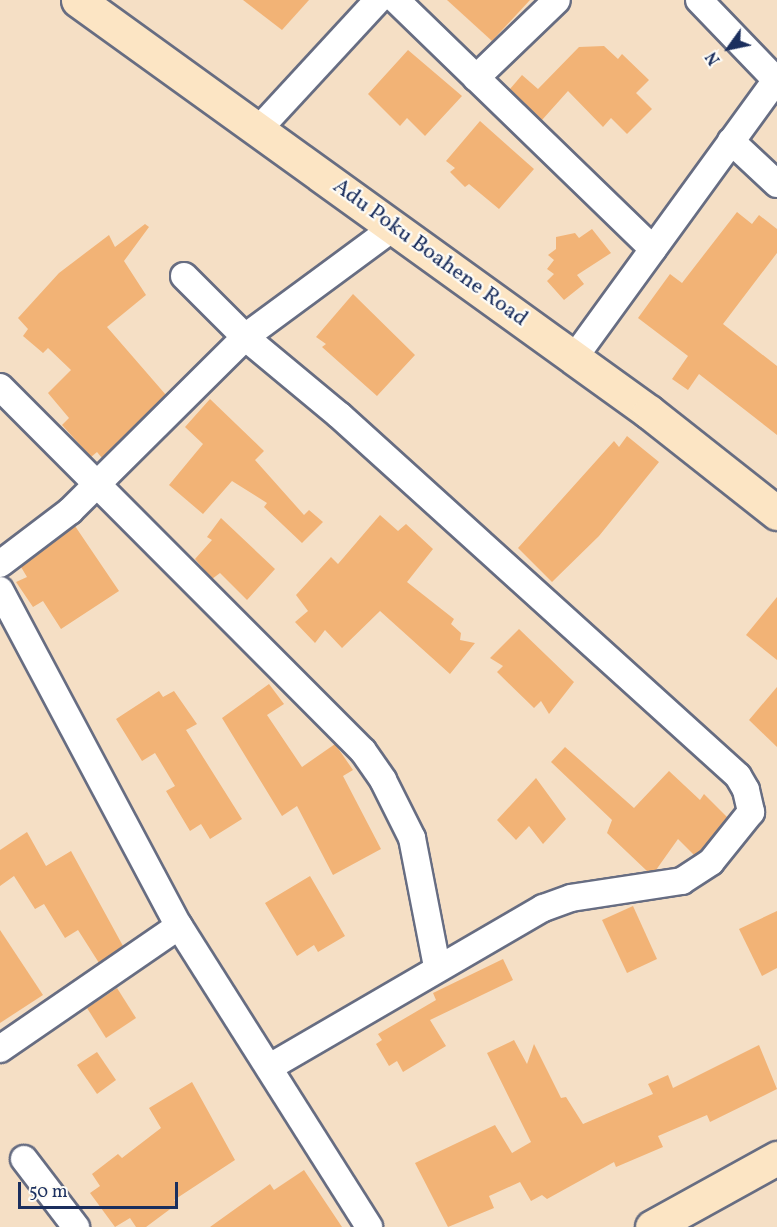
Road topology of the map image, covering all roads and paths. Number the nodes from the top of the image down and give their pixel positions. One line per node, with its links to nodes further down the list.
1 (78, 0): 8 (street, Adu Poku Boahene Road)
2 (378, 0): 8 (street)
3 (396, 0): 6 (street)
4 (557, 0): 6 (street)
5 (699, 0): 7 (street)
6 (476, 78): 12 (street)
7 (776, 81): 9 (street)
8 (259, 129): 11 (street, Adu Poku Boahene Road)
9 (731, 141): 10 (street); 12 (street)
10 (777, 184)
11 (393, 228): 14 (street); 15 (street, Adu Poku Boahene Road)
12 (653, 249): 15 (street)
13 (184, 276): 14 (street)
14 (245, 337): 17 (street); 22 (street)
15 (574, 358): 18 (street, Adu Poku Boahene Road)
16 (0, 387): 17 (street)
17 (96, 485): 19 (street); 22 (street)
18 (777, 513)
19 (0, 564)
20 (0, 590): 21 (street)
21 (179, 926): 23 (street); 24 (street)
22 (437, 967): 24 (street)
23 (0, 1049)
24 (270, 1066): 28 (street)
25 (777, 1158): 29 (street)
26 (24, 1159): 27 (street)
27 (76, 1227)
28 (369, 1227)
29 (652, 1227)

